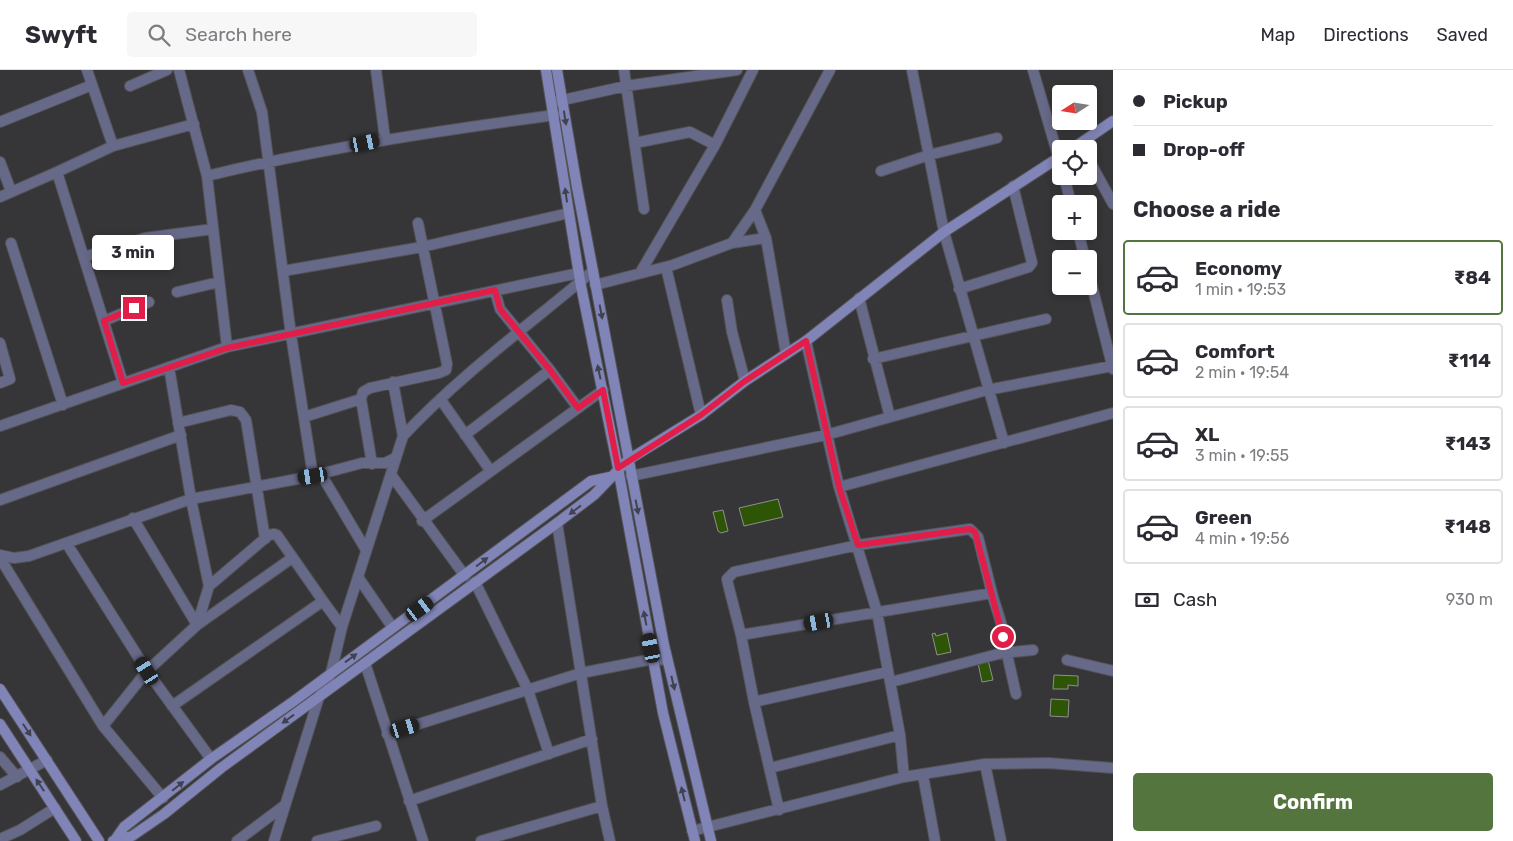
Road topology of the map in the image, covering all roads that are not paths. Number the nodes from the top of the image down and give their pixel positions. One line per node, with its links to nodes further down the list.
1 (87, 70): 14 (street)
2 (167, 70): 15 (street)
3 (180, 70): 21 (street)
4 (376, 70): 23 (street)
5 (546, 70): 17 (street)
6 (557, 70): 17 (street)
7 (624, 70): 16 (street)
8 (737, 70): 16 (street)
9 (753, 70): 27 (street)
10 (830, 70): 42 (street)
11 (912, 70): 29 (street)
12 (1033, 70): 24 (street)
13 (252, 71): 30 (street)
14 (92, 85): 20 (street); 28 (street)
15 (130, 86)
16 (626, 86): 17 (street); 26 (street)
17 (558, 101): 18 (street); 54 (street, one-way to 54)
18 (555, 115): 23 (street); 43 (street, one-way to 18)
19 (1113, 121): 25 (street)
20 (0, 122)
21 (194, 124): 28 (street); 36 (street)
22 (996, 138): 29 (street)
23 (384, 139): 30 (street)
24 (1055, 140)
25 (1087, 140)
26 (635, 143): 27 (street); 41 (street)
27 (715, 145): 55 (street)
28 (114, 146): 34 (street)
29 (929, 155): 33 (street); 46 (street)
30 (268, 161): 36 (street); 53 (street)
31 (0, 162): 38 (street)
32 (1052, 165): 37 (street)
33 (880, 171)
34 (57, 172): 38 (street); 51 (street)
35 (1097, 175): 40 (street)
36 (207, 176): 45 (street)
37 (1013, 186): 46 (street); 59 (street)
38 (11, 191): 39 (street)
39 (0, 198)
40 (1113, 204)
41 (644, 209)
42 (755, 210): 47 (street); 49 (street)
43 (569, 212): 50 (street); 56 (street)
44 (418, 223): 50 (street)
45 (213, 228): 51 (street); 57 (street)
46 (944, 232): 59 (street); 63 (street)
47 (766, 238): 49 (street); 76 (street)
48 (11, 243): 89 (street)
49 (732, 243): 52 (street)
50 (422, 247): 53 (street); 66 (street)
51 (84, 257): 68 (street)
52 (666, 266): 55 (street); 92 (street)
53 (283, 271): 71 (street)
54 (593, 271): 56 (street); 58 (street)
55 (640, 273): 58 (street)
56 (580, 277): 60 (street); 69 (street); 85 (street, one-way to 56)
57 (219, 282): 61 (street); 75 (street)
58 (595, 285): 103 (street, one-way to 103)
59 (959, 289): 72 (street)
60 (495, 290): 66 (street); 69 (street)
61 (177, 292)
62 (1096, 295): 70 (street)
63 (859, 298): 73 (street); 77 (street)
64 (727, 300): 81 (street)
65 (149, 302): 68 (street)
66 (434, 303): 71 (street); 82 (street)
67 (1046, 319): 72 (street)
68 (104, 321): 84 (street)
69 (519, 331): 80 (street); 88 (street)
70 (1108, 331): 79 (street)
71 (291, 335): 75 (street); 93 (street)
72 (973, 335): 77 (street); 86 (street)
73 (806, 341): 76 (street); 99 (street)
74 (0, 343): 83 (street)
75 (227, 348): 78 (street)
76 (786, 354): 81 (street)
77 (873, 359): 94 (street)
78 (169, 367): 84 (street); 95 (street)
79 (1112, 368): 86 (street)
80 (550, 370): 90 (street); 98 (street)
81 (745, 381): 92 (street)
82 (393, 382): 87 (street); 100 (street)
83 (0, 383)
84 (123, 383): 89 (street)
85 (603, 390): 90 (street); 105 (street)
86 (987, 390): 94 (street); 101 (street)
87 (361, 399): 93 (street); 104 (street)
88 (441, 400): 98 (street); 100 (street)
89 (63, 405): 96 (street)
90 (578, 408): 106 (street)
91 (1113, 414): 101 (street)
92 (701, 415): 103 (street)
93 (304, 417): 107 (street)
94 (890, 417): 99 (street)
95 (178, 423): 97 (street); 111 (street)
96 (0, 426)
97 (181, 435): 113 (street); 114 (street)
98 (465, 435): 106 (street)
99 (826, 435): 110 (street); 112 (street)
100 (403, 436): 102 (street)
101 (1004, 443): 112 (street)
102 (395, 458): 104 (street); 108 (street)
103 (628, 460): 105 (street); 110 (street)
104 (372, 464): 107 (street)
105 (618, 468): 109 (street); 137 (street, one-way to 105)
106 (490, 470): 116 (street)
107 (317, 475): 111 (street); 121 (street)
108 (392, 476): 116 (street); 121 (street)
109 (610, 476): 117 (street, one-way to 117); 125 (street, one-way to 109)
110 (631, 476): 138 (street, one-way to 138)
111 (256, 485): 113 (street); 118 (street)
112 (839, 487): 120 (street)
113 (191, 499): 115 (street); 127 (street)
114 (0, 500)
115 (133, 518): 119 (street); 131 (street)
116 (422, 521): 125 (street)
117 (557, 523): 126 (street); 144 (street)
118 (265, 539): 123 (street); 127 (street)
119 (68, 544): 122 (street); 141 (street)
120 (858, 545): 128 (street); 130 (street); 134 (street)
121 (366, 550): 124 (street)
122 (0, 556): 153 (street)
123 (292, 558): 129 (street); 131 (street)
124 (358, 576): 132 (street); 133 (street)
125 (465, 576): 133 (street)
126 (475, 582): 140 (street); 147 (street)
127 (209, 586): 131 (street)
128 (992, 593): 130 (street); 136 (street)
129 (323, 601): 132 (street); 151 (street)
130 (877, 612): 134 (street); 145 (street)
131 (197, 625): 141 (street)
132 (342, 627): 143 (street)
133 (393, 628): 143 (street, one-way to 133)
134 (741, 635): 150 (street)
135 (1033, 650): 136 (street)
136 (1004, 653): 145 (street); 148 (street)
137 (653, 660): 138 (street); 144 (street); 177 (street, one-way to 137)
138 (667, 660): 176 (street, one-way to 176)
139 (1067, 660): 142 (street)
140 (365, 663): 149 (street); 154 (street)
141 (147, 671): 151 (street); 153 (street)
142 (1113, 671)
143 (331, 673): 149 (street); 160 (street)
144 (581, 673): 147 (street); 156 (street)
145 (889, 677): 150 (street); 155 (street)
146 (0, 689): 159 (street, one-way to 159)
147 (528, 690): 154 (street); 157 (street)
148 (1016, 694)
149 (319, 697): 171 (street); 179 (street, one-way to 179)
150 (754, 702): 162 (street)
151 (172, 706): 160 (street)
152 (0, 724): 164 (street)
153 (103, 726): 169 (street)
154 (387, 734): 170 (street)
155 (900, 735): 162 (street); 167 (street)
156 (592, 740): 157 (street); 172 (street)
157 (550, 754): 170 (street)
158 (0, 757): 166 (street)
159 (46, 760): 164 (street); 181 (street)
160 (211, 760): 169 (street, one-way to 160)
161 (985, 764): 163 (street); 165 (street); 190 (street)
162 (770, 768): 174 (street)
163 (1113, 768)
164 (30, 770): 166 (street); 173 (street, one-way to 164)
165 (923, 774): 167 (street); 189 (street)
166 (17, 777): 168 (street)
167 (904, 777): 174 (street)
168 (0, 785)
169 (163, 798): 179 (street)
170 (408, 801): 185 (street)
171 (285, 805): 182 (street); 183 (street)
172 (602, 806): 186 (street); 187 (street)
173 (55, 808): 178 (street); 180 (street)
174 (779, 810): 176 (street)
175 (376, 826): 184 (street)
176 (708, 828): 177 (street); 188 (street)
177 (693, 836)
178 (0, 839)
179 (114, 840)
180 (76, 841)
181 (99, 841)
182 (237, 841)
183 (274, 841)
184 (317, 841)
185 (423, 841)
186 (481, 841)
187 (610, 841)
188 (711, 841)
189 (935, 841)
190 (1000, 841)

